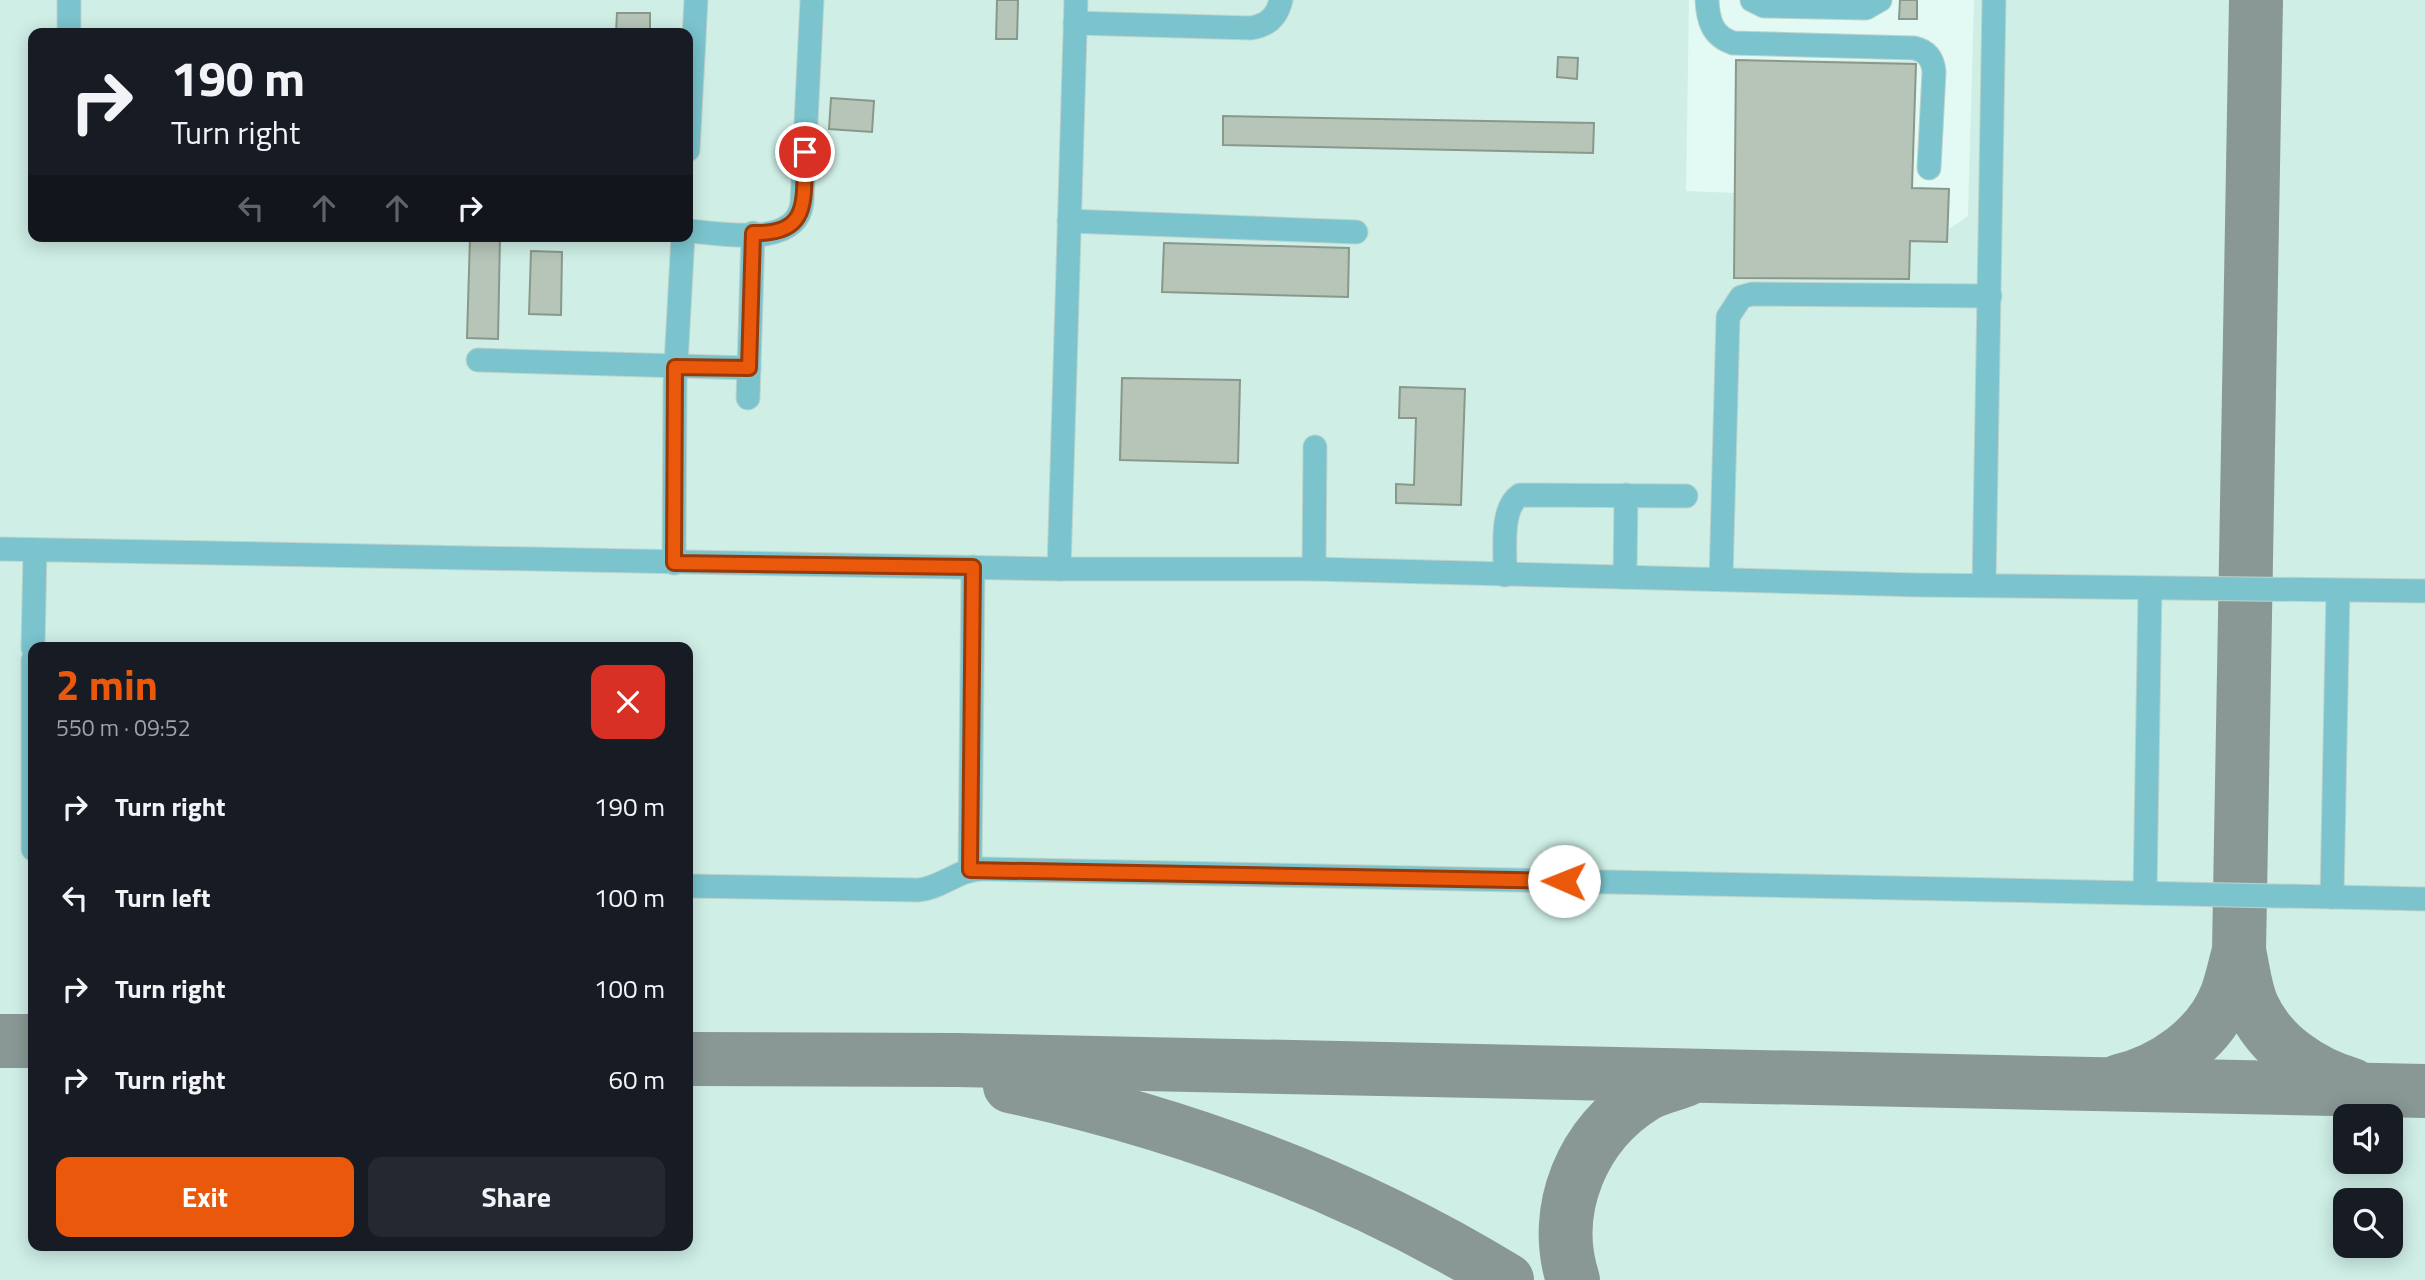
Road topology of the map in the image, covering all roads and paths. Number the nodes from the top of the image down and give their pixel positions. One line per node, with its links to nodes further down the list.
1 (69, 0): 11 (lane)
2 (696, 0): 12 (lane)
3 (812, 0): 17 (lane)
4 (1076, 0): 10 (lane)
5 (1281, 0): 10 (lane)
6 (1707, 0): 13 (lane)
7 (1752, 0): 8 (lane)
8 (1880, 0)
9 (1994, 0): 19 (lane)
10 (1075, 23): 14 (lane)
11 (69, 28)
12 (693, 56)
13 (1929, 168)
14 (1069, 221): 16 (lane); 31 (lane)
15 (693, 232): 17 (lane)
16 (1356, 232)
17 (753, 233): 22 (lane)
18 (683, 242): 21 (lane)
19 (1990, 296): 35 (lane); 36 (lane)
20 (478, 360): 21 (lane)
21 (675, 367): 22 (lane); 29 (lane)
22 (749, 368): 23 (lane)
23 (748, 398)
24 (1315, 447): 32 (lane)
25 (1626, 495): 26 (lane); 33 (lane); 34 (lane)
26 (1686, 496)
27 (0, 549): 28 (lane)
28 (35, 550): 29 (lane); 40 (lane)
29 (674, 563): 30 (lane)
30 (973, 567): 31 (lane); 41 (lane)
31 (1059, 569): 32 (lane)
32 (1314, 569): 33 (lane)
33 (1505, 575): 34 (lane)
34 (1625, 577): 35 (lane)
35 (1721, 579): 36 (lane)
36 (1984, 585): 37 (lane)
37 (2150, 589): 38 (lane); 43 (lane)
38 (2339, 591): 39 (lane); 44 (lane)
39 (2425, 591)
40 (33, 642)
41 (970, 870): 42 (lane); 43 (lane)
42 (693, 886)
43 (2145, 893): 44 (lane)
44 (2332, 897): 45 (lane)
45 (2425, 898)

